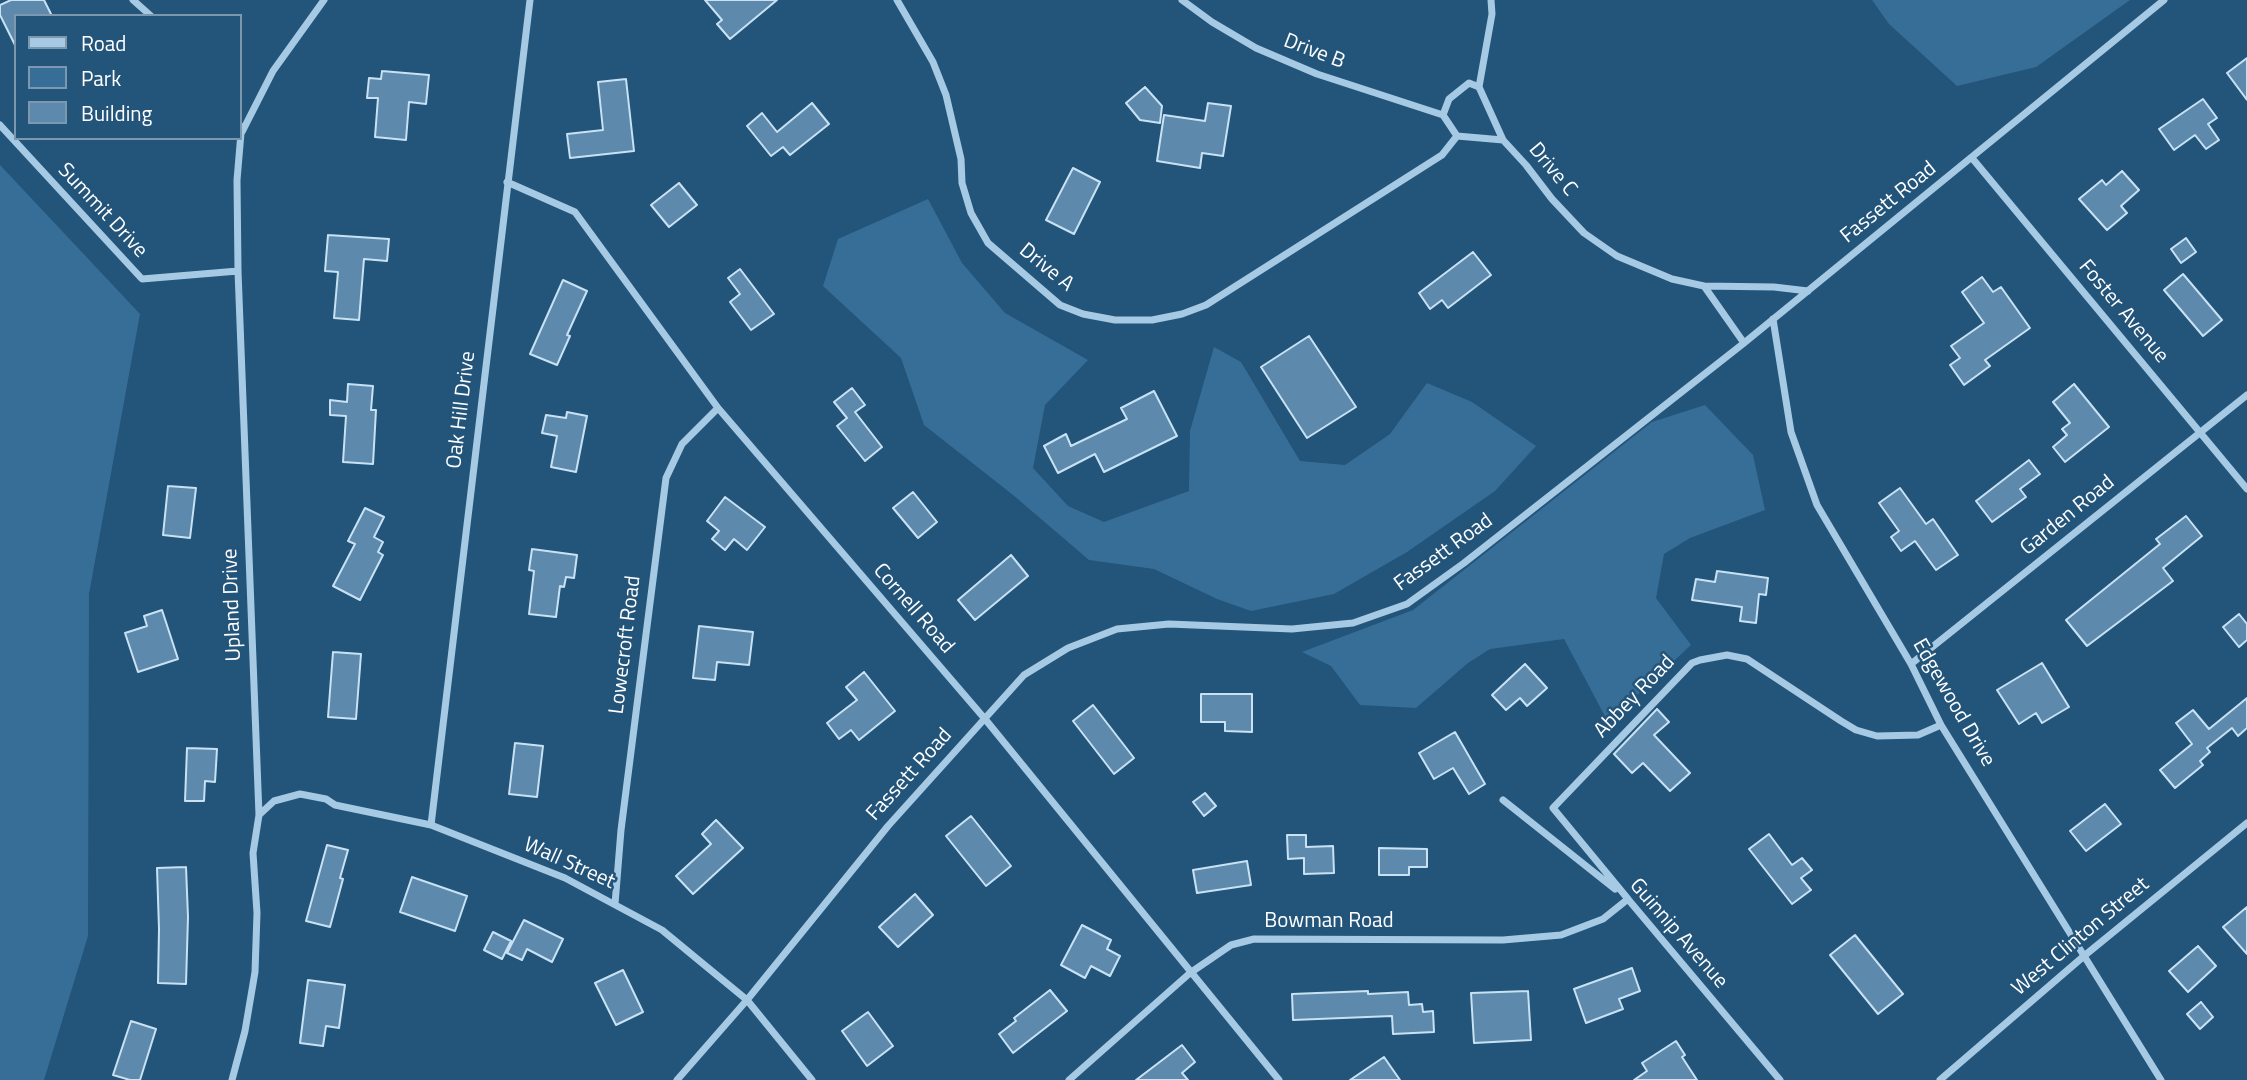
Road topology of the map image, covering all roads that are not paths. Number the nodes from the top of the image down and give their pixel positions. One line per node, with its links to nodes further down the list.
1 (133, 0): 8 (street)
2 (324, 0): 12 (street)
3 (530, 0): 17 (street, Oak Hill Drive)
4 (897, 0): 13 (street, Drive A)
5 (1182, 0): 10 (street, Drive B)
6 (1491, 0): 9 (street)
7 (2164, 0): 16 (street, Fassett Road)
8 (149, 14)
9 (1479, 87): 10 (street); 15 (street, Drive C)
10 (1443, 115): 13 (street)
11 (0, 125): 18 (street, Summit Drive)
12 (242, 127)
13 (1457, 136): 15 (street)
14 (240, 140): 18 (street, Upland Drive)
15 (1503, 140): 19 (street, Drive C)
16 (1972, 158): 20 (street, Fassett Road); 25 (street, Foster Avenue)
17 (507, 182): 24 (street, Cornell Road); 33 (street, Oak Hill Drive)
18 (238, 271): 31 (street, Upland Drive)
19 (1704, 286): 20 (street, Drive C); 22 (street)
20 (1809, 291): 21 (street, Fassett Road)
21 (1773, 319): 22 (street, Fassett Road); 27 (street, Edgewood Drive)
22 (1744, 343): 28 (street, Fassett Road)
23 (2247, 395): 25 (street, Garden Road)
24 (719, 408): 28 (street, Cornell Road); 35 (street, Lowecroft Road)
25 (2200, 433): 26 (street, Foster Avenue); 27 (street, Garden Road)
26 (2247, 489)
27 (1911, 664): 29 (street, Edgewood Drive)
28 (985, 719): 37 (street, Cornell Road); 38 (street, Fassett Road)
29 (1941, 725): 34 (street, Abbey Road); 36 (street, Edgewood Drive)
30 (1503, 800): 34 (street, Guinnip Avenue)
31 (259, 816): 33 (street, Wall Street); 39 (street, Upland Drive)
32 (2247, 823): 36 (street, West Clinton Street)
33 (431, 825): 35 (street, Wall Street)
34 (1628, 899): 37 (street, Bowman Road); 44 (street, Guinnip Avenue)
35 (615, 904): 38 (street, Wall Street)
36 (2084, 956): 45 (street, West Clinton Street); 46 (street, Edgewood Drive)
37 (1190, 973): 42 (street, Bowman Road); 43 (street, Cornell Road)
38 (747, 1000): 40 (street, Fassett Road); 41 (street, Wall Street)
39 (232, 1080)
40 (677, 1080)
41 (812, 1080)
42 (1069, 1080)
43 (1279, 1080)
44 (1780, 1080)
45 (1940, 1080)
46 (2161, 1080)

